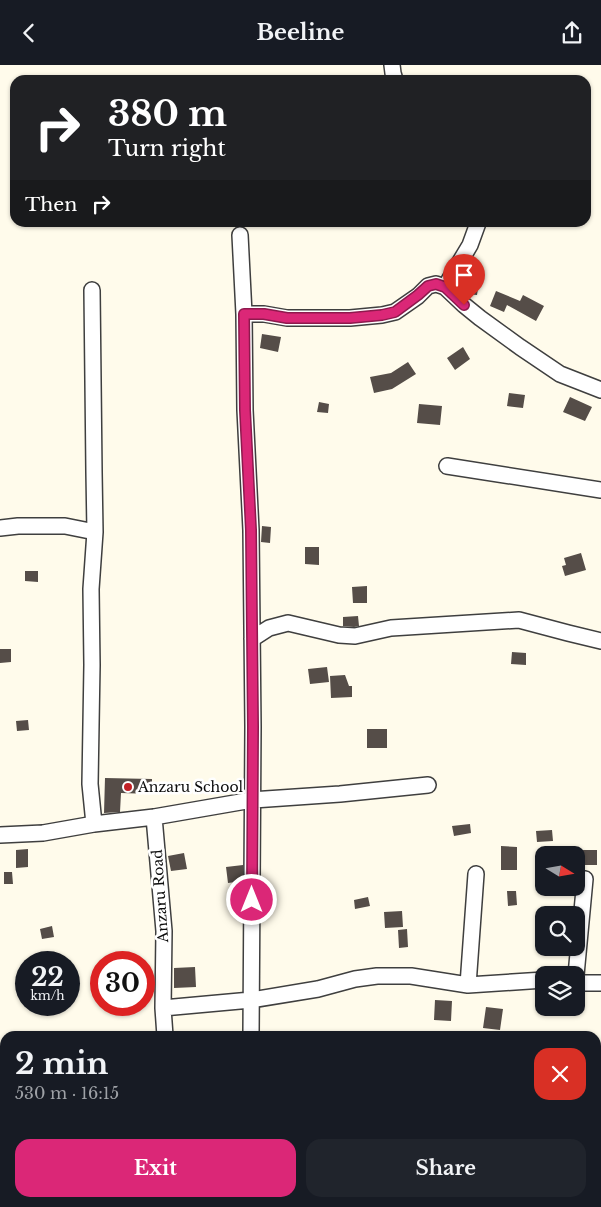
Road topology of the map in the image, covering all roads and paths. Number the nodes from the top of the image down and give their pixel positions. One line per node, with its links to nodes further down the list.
1 (477, 227): 3 (street)
2 (240, 235): 5 (street)
3 (445, 287): 5 (street); 6 (street)
4 (92, 290): 10 (street)
5 (244, 314): 11 (street)
6 (601, 390)
7 (447, 466): 8 (street)
8 (601, 490)
9 (0, 527): 10 (street)
10 (96, 532): 16 (street)
11 (252, 639): 12 (street); 14 (street)
12 (601, 641)
13 (428, 785): 14 (street)
14 (252, 800): 15 (street); 25 (street)
15 (154, 817): 16 (street); 26 (street, Anzaru Road)
16 (94, 824): 17 (street)
17 (0, 835)
18 (476, 874): 24 (street)
19 (583, 896): 20 (street)
20 (577, 966)
21 (535, 981): 24 (street)
22 (585, 983): 23 (street)
23 (601, 983)
24 (468, 985): 25 (street)
25 (251, 1000): 26 (street); 28 (street)
26 (164, 1008): 27 (street, Anzaru Road)
27 (165, 1031)
28 (251, 1031)

